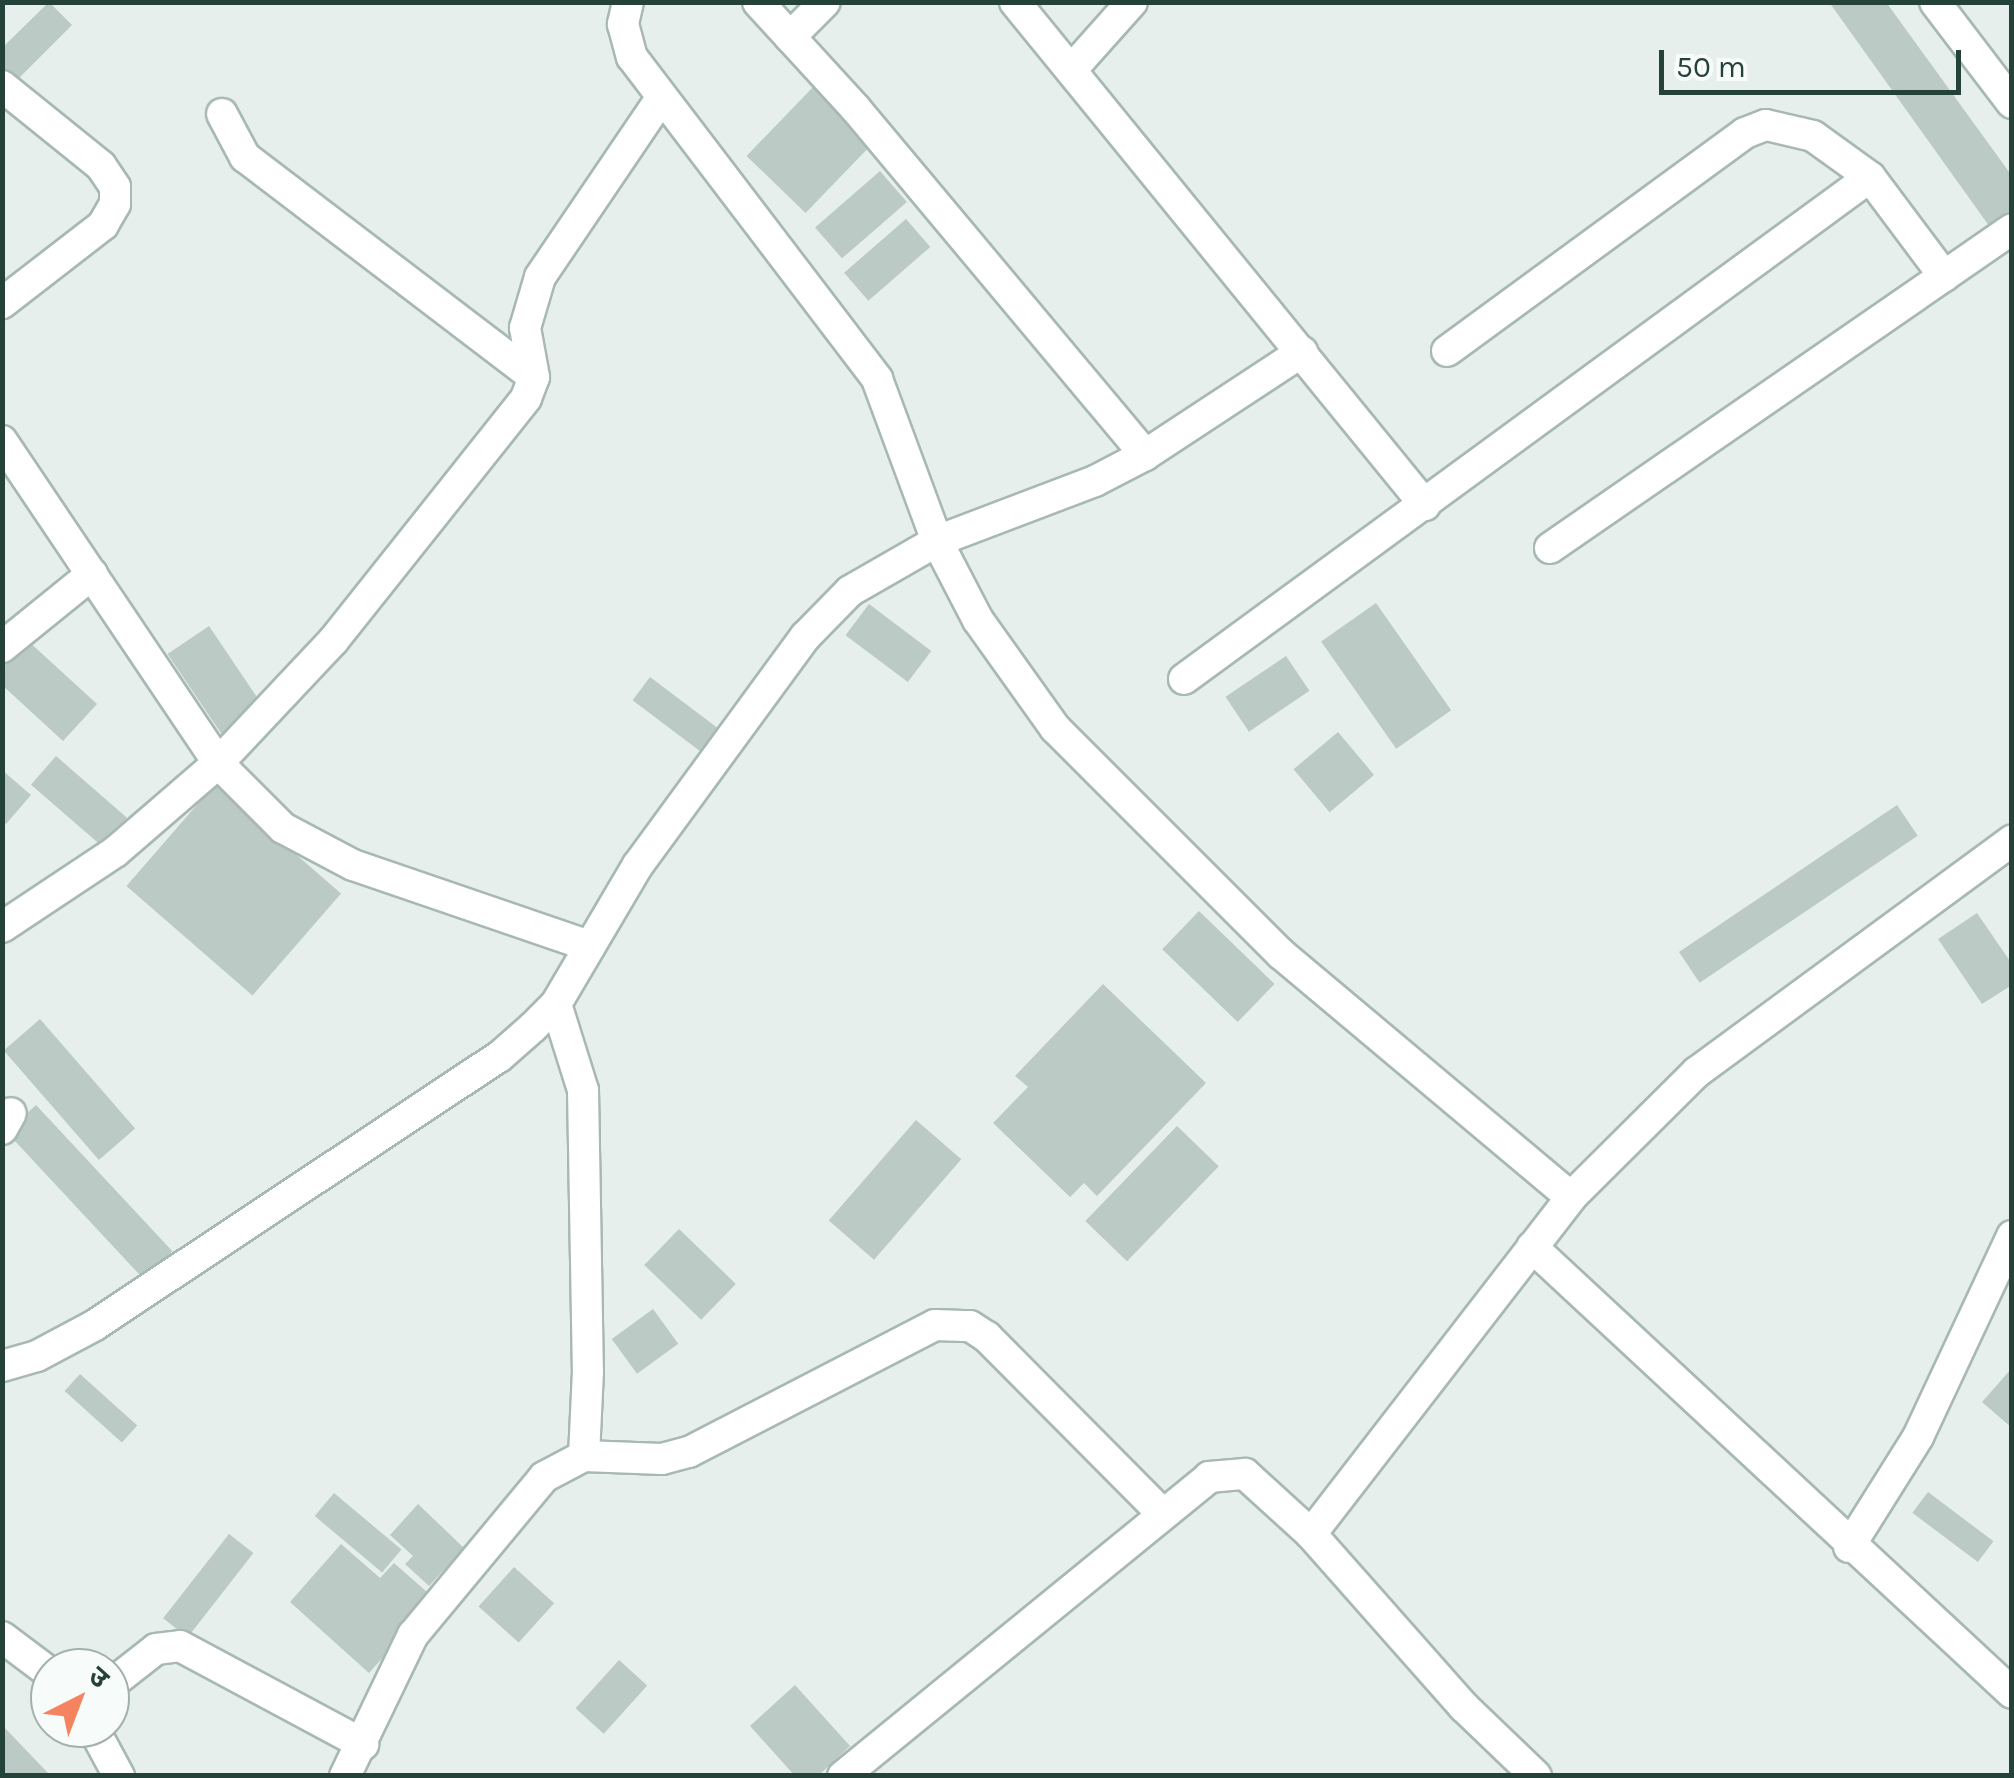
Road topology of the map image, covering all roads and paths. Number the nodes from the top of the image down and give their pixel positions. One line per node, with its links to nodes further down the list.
1 (628, 2): 10 (street)
2 (758, 2): 7 (street)
3 (825, 2): 7 (street)
4 (1015, 2): 8 (street)
5 (1132, 2): 8 (street)
6 (1935, 2): 11 (street)
7 (790, 37): 21 (street)
8 (1074, 67): 17 (street)
9 (2, 86): 16 (street)
10 (660, 100): 19 (street); 23 (street)
11 (2012, 102)
12 (222, 114): 19 (street)
13 (1870, 177): 15 (street); 18 (street); 22 (street)
14 (2012, 229): 15 (street)
15 (1944, 276): 24 (street)
16 (2, 303)
17 (1302, 352): 21 (street); 22 (street)
18 (1447, 352)
19 (534, 376): 28 (street)
20 (2, 441): 25 (street)
21 (1145, 455): 23 (street)
22 (1425, 505): 27 (street)
23 (937, 541): 31 (street); 33 (street)
24 (1550, 548)
25 (92, 574): 26 (street); 28 (street)
26 (2, 647)
27 (1184, 678)
28 (218, 763): 30 (street); 31 (street)
29 (2012, 841): 33 (street)
30 (2, 928)
31 (589, 946): 32 (street)
32 (556, 1004): 36 (street); 37 (street)
33 (1571, 1197): 35 (street)
34 (2012, 1236): 40 (street)
35 (1532, 1247): 39 (street); 40 (street)
36 (2, 1366)
37 (584, 1456): 38 (street); 45 (street)
38 (1160, 1511): 39 (street); 49 (street)
39 (1310, 1534): 50 (street)
40 (1848, 1547): 44 (street)
41 (2, 1637): 42 (street)
42 (30, 1658)
43 (130, 1669): 45 (street)
44 (2012, 1692)
45 (363, 1744): 48 (street)
46 (104, 1748): 47 (street)
47 (119, 1776)
48 (344, 1776)
49 (842, 1776)
50 (1536, 1776)

